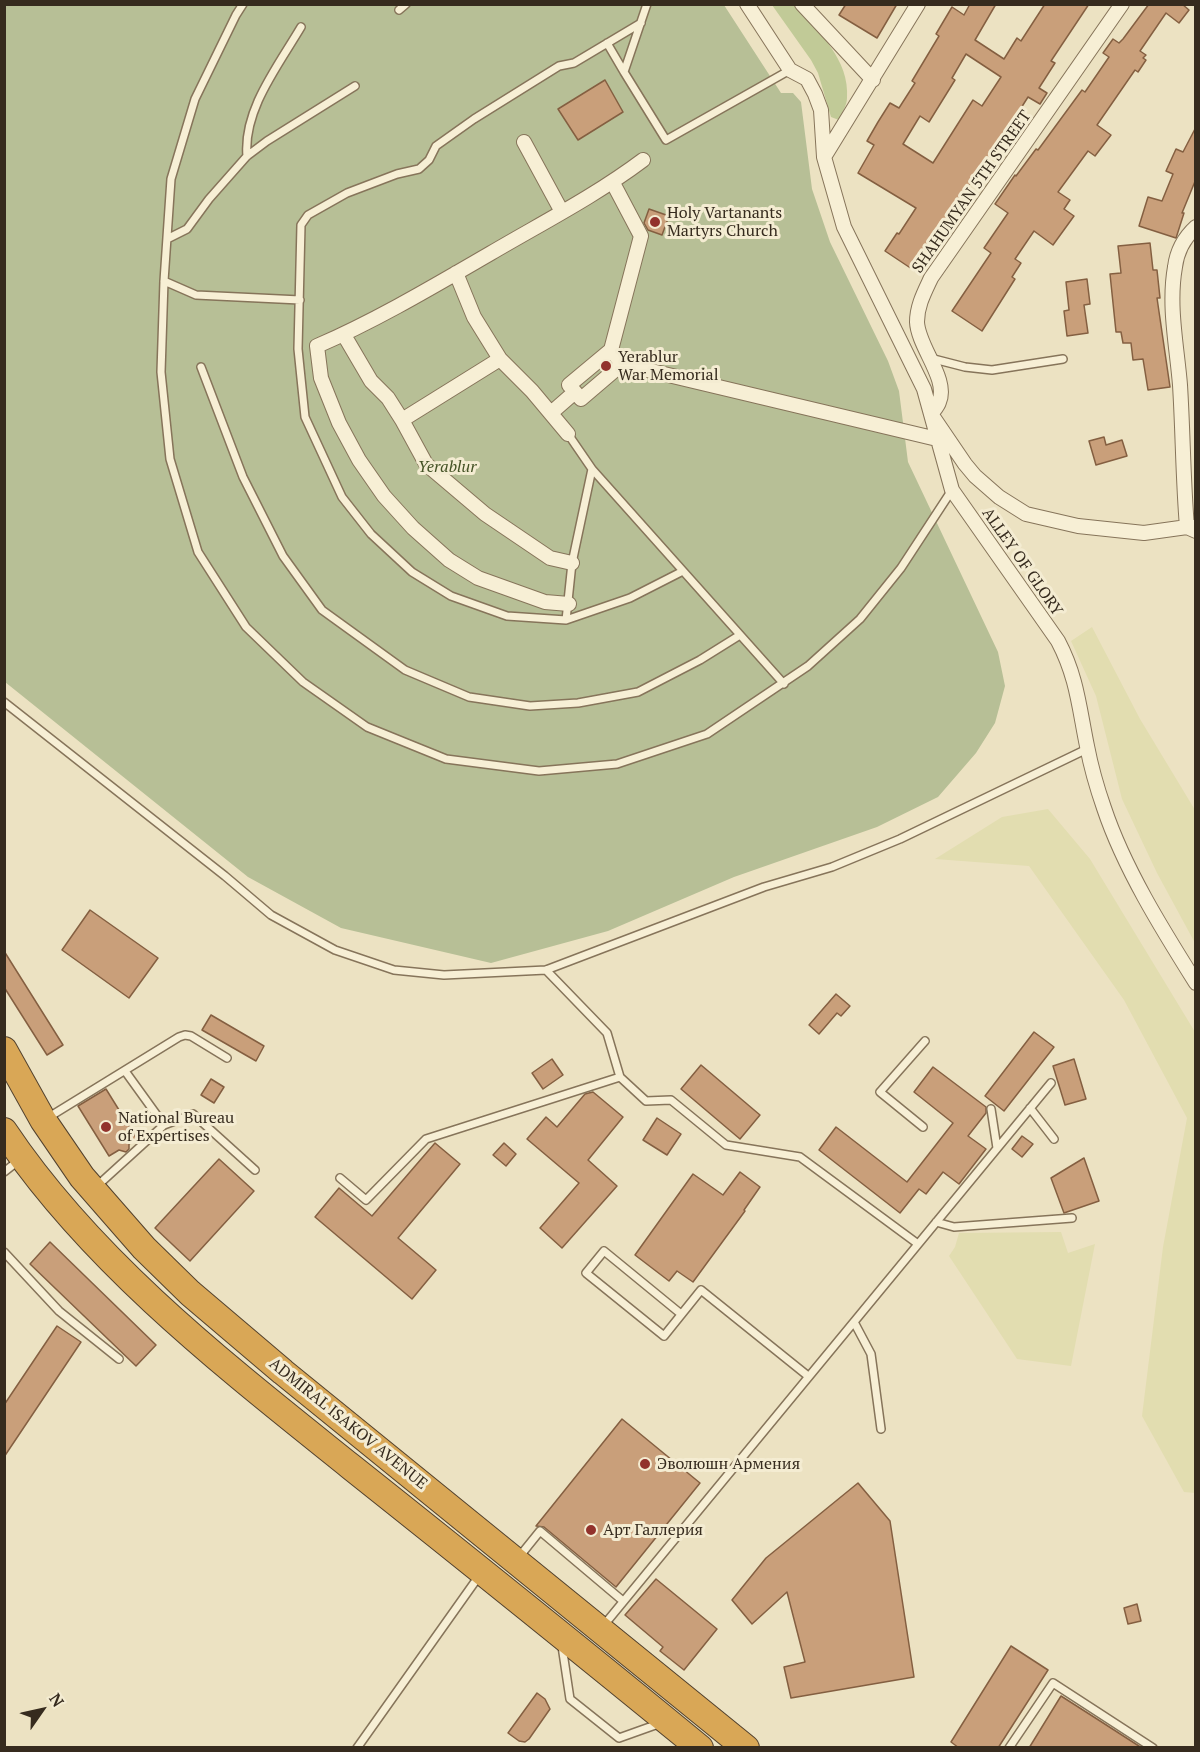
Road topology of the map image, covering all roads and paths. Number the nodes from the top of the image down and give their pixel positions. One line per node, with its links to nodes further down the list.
1 (243, 4): 23 (lane)
2 (406, 4): 8 (lane)
3 (647, 4): 9 (lane)
4 (747, 4): 12 (street, ALLEY OF GLORY)
5 (802, 4): 14 (street)
6 (918, 4): 14 (street)
7 (1122, 4): 29 (street, SHAHUMYAN 5TH STREET)
8 (399, 10)
9 (641, 23): 11 (lane); 13 (lane)
10 (301, 27): 17 (lane)
11 (607, 43): 13 (lane); 26 (lane)
12 (790, 70): 13 (lane); 18 (street, ALLEY OF GLORY)
13 (624, 72)
14 (873, 80): 18 (street)
15 (355, 86): 17 (lane)
16 (524, 142): 21 (street)
17 (247, 156): 23 (lane)
18 (824, 158): 36 (street, ALLEY OF GLORY)
19 (643, 160): 20 (street)
20 (613, 183): 21 (street); 28 (street)
21 (562, 212): 24 (street)
22 (1196, 227): 42 (street)
23 (167, 239): 25 (lane)
24 (456, 273): 27 (street); 30 (street)
25 (164, 281): 26 (lane); 48 (lane)
26 (300, 300): 46 (lane)
27 (344, 335): 37 (street); 45 (street)
28 (611, 350): 32 (street); 34 (street)
29 (930, 358): 31 (lane); 36 (street, SHAHUMYAN 5TH STREET)
30 (500, 359): 35 (street); 37 (street)
31 (1063, 359)
32 (622, 364): 34 (street); 39 (street)
33 (201, 367): 47 (lane)
34 (575, 392): 35 (street)
35 (551, 413): 38 (street)
36 (931, 414): 39 (street, ALLEY OF GLORY); 42 (street)
37 (402, 420): 43 (street)
38 (568, 434): 40 (lane)
39 (937, 439): 41 (street, ALLEY OF GLORY)
40 (592, 469): 43 (lane); 44 (lane)
41 (952, 490): 48 (lane); 50 (street, ALLEY OF GLORY)
42 (1193, 528)
43 (572, 563): 45 (lane)
44 (683, 571): 46 (lane); 47 (lane)
45 (569, 604): 46 (lane)
46 (566, 620)
47 (740, 635): 48 (lane)
48 (784, 684)
49 (4, 702): 51 (lane)
50 (1087, 749): 51 (lane); 52 (street, ALLEY OF GLORY)
51 (546, 970): 57 (lane)
52 (1196, 983)
53 (925, 1041): 63 (lane)
54 (4, 1050): 61 (highway, ADMIRAL ISAKOV AVENUE)
55 (227, 1058): 56 (lane)
56 (125, 1071): 61 (lane); 62 (lane)
57 (620, 1077): 69 (lane); 74 (lane)
58 (1051, 1083): 59 (lane)
59 (1030, 1108): 65 (lane); 66 (lane)
60 (991, 1109): 66 (lane)
61 (43, 1120): 70 (highway, ADMIRAL ISAKOV AVENUE)
62 (164, 1125): 68 (lane); 70 (lane)
63 (923, 1127)
64 (4, 1131): 67 (highway, ADMIRAL ISAKOV AVENUE)
65 (1054, 1139)
66 (997, 1148): 73 (lane)
67 (14, 1165): 71 (highway, ADMIRAL ISAKOV AVENUE)
68 (255, 1170)
69 (340, 1178)
70 (88, 1184): 71 (highway); 81 (highway, ADMIRAL ISAKOV AVENUE)
71 (56, 1198): 82 (highway, ADMIRAL ISAKOV AVENUE)
72 (1072, 1218): 73 (lane)
73 (936, 1222): 74 (lane)
74 (918, 1244): 77 (lane)
75 (4, 1252): 78 (lane)
76 (681, 1314): 76 (lane); 79 (lane)
77 (854, 1322): 79 (lane); 80 (lane)
78 (119, 1359)
79 (808, 1376): 83 (lane)
80 (881, 1429)
81 (516, 1561): 83 (lane); 84 (highway, ADMIRAL ISAKOV AVENUE)
82 (482, 1572): 85 (highway, ADMIRAL ISAKOV AVENUE); 87 (lane)
83 (623, 1601): 84 (lane)
84 (600, 1629): 89 (highway, ADMIRAL ISAKOV AVENUE)
85 (561, 1635): 86 (highway, ADMIRAL ISAKOV AVENUE); 86 (lane)
86 (667, 1720): 88 (highway, ADMIRAL ISAKOV AVENUE)
87 (357, 1748)
88 (700, 1748)
89 (746, 1748)
90 (1008, 1748): 91 (lane)
91 (1153, 1748)

